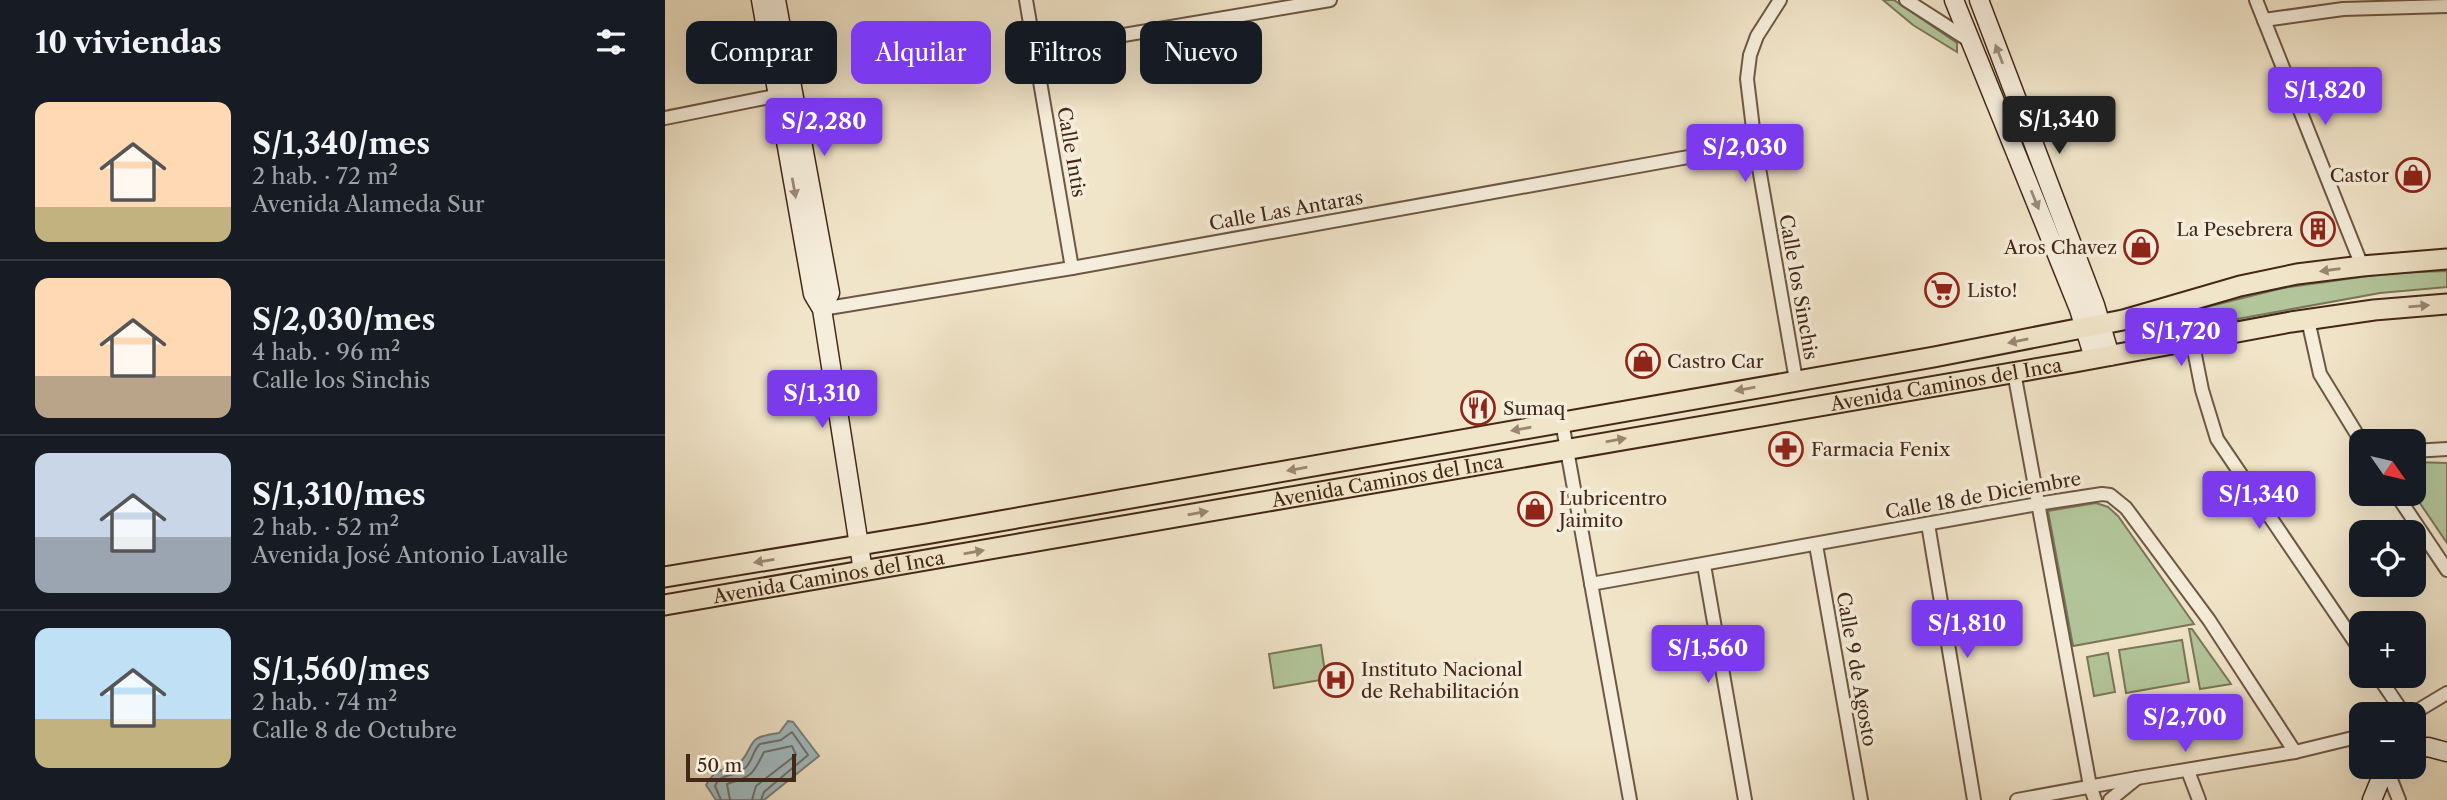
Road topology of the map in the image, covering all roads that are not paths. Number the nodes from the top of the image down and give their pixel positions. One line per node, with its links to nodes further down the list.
1 (761, 0): 16 (main road)
2 (776, 0): 16 (main road)
3 (1025, 0): 12 (street, Calle Intis)
4 (1330, 0): 13 (street)
5 (1780, 0): 18 (street, Calle los Sinchis)
6 (1906, 0): 14 (street)
7 (1954, 0): 14 (main road)
8 (1979, 0): 25 (main road, one-way to 8)
9 (2256, 0): 11 (street)
10 (2447, 6): 11 (street)
11 (2264, 20): 20 (street)
12 (1029, 21)
13 (1126, 35)
14 (1970, 41): 25 (main road, one-way to 25)
15 (1041, 84): 21 (street, Calle Intis)
16 (785, 94): 17 (street); 23 (main road)
17 (665, 118)
18 (1755, 145): 21 (street, Calle Las Antaras); 29 (street, Calle los Sinchis)
19 (2447, 259): 20 (main road, Avenida Caminos del Inca)
20 (2362, 266): 25 (main road, Avenida Caminos del Inca, one-way to 25)
21 (1072, 268): 23 (street, Calle Las Antaras)
22 (2447, 304): 24 (main road, Avenida Caminos del Inca, one-way to 22)
23 (822, 309): 38 (main road)
24 (2308, 320): 26 (main road, Avenida Caminos del Inca); 31 (street)
25 (2093, 326): 27 (main road); 29 (main road, Avenida Caminos del Inca, one-way to 29)
26 (2192, 340): 27 (main road, Avenida Caminos del Inca); 46 (street)
27 (2102, 357): 28 (main road, Avenida Caminos del Inca)
28 (2014, 372): 32 (main road, Avenida Caminos del Inca, one-way to 28); 35 (street)
29 (1796, 380): 30 (main road, Avenida Caminos del Inca, one-way to 30)
30 (1562, 422): 32 (street); 38 (main road, Avenida Caminos del Inca, one-way to 38)
31 (2353, 429)
32 (1566, 449): 42 (main road, Avenida Caminos del Inca, one-way to 32); 44 (street)
33 (2447, 449): 34 (street)
34 (2426, 450)
35 (2036, 504): 37 (street, Calle 18 de Diciembre); 51 (street, Calle 18 de Diciembre); 57 (street)
36 (2404, 506): 41 (street)
37 (1928, 524): 39 (street, Calle 18 de Diciembre); 61 (street)
38 (859, 545): 42 (main road); 43 (main road, Avenida Caminos del Inca, one-way to 43)
39 (1816, 545): 40 (street, Calle 18 de Diciembre); 60 (street, Calle 9 de Agosto)
40 (1704, 565): 44 (street, Calle 18 de Diciembre); 59 (street)
41 (2447, 570)
42 (863, 571): 45 (main road, Avenida Caminos del Inca)
43 (665, 577)
44 (1591, 584): 58 (street)
45 (665, 605)
46 (2349, 633)
47 (2447, 693): 48 (street)
48 (2426, 706)
49 (2349, 739): 51 (street)
50 (2426, 747): 52 (main road)
51 (2295, 752): 53 (street)
52 (2447, 752)
53 (2187, 771): 54 (street); 65 (street)
54 (2137, 778): 57 (street); 64 (street)
55 (2381, 779): 66 (main road)
56 (2391, 779): 67 (street)
57 (2090, 786): 62 (street); 63 (street)
58 (1630, 800)
59 (1745, 800)
60 (1861, 800)
61 (1974, 800)
62 (2017, 800)
63 (2095, 800)
64 (2110, 800)
65 (2199, 800)
66 (2372, 800)
67 (2399, 800)

